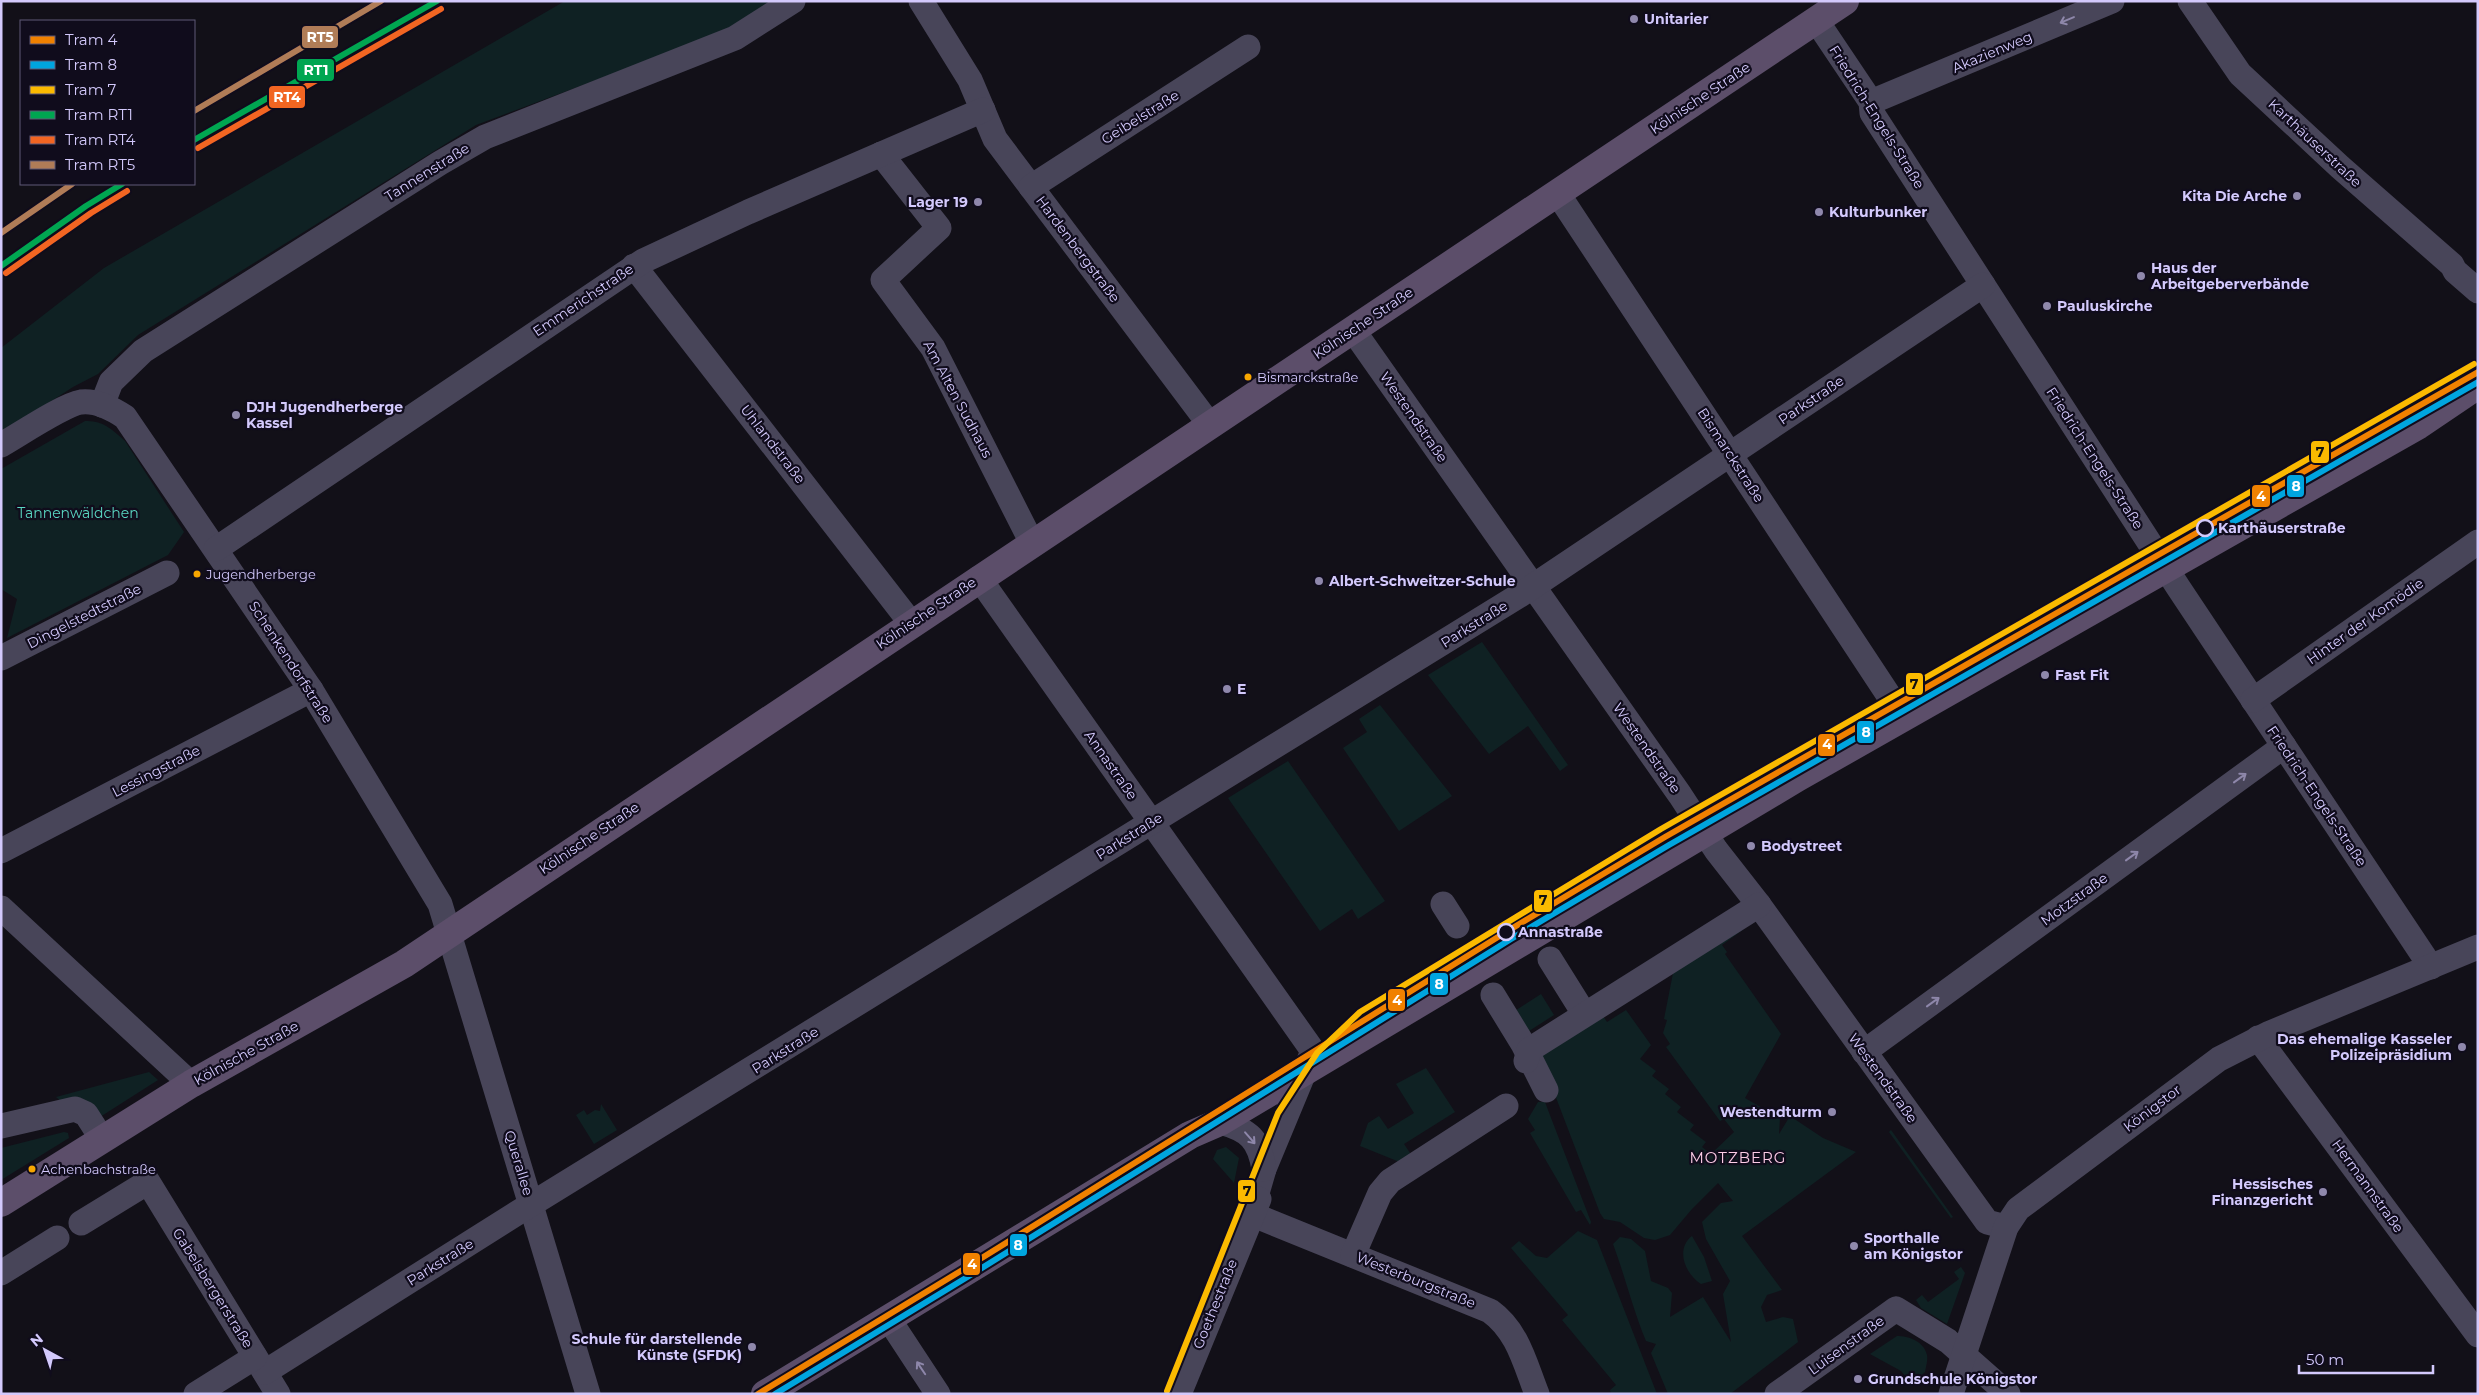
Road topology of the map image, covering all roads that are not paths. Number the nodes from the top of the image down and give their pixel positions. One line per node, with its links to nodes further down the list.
1 (793, 1): 18 (street, Tannenstraße)
2 (921, 1): 8 (street, Hardenbergstraße)
3 (2112, 1): 7 (street, Akazienweg, one-way to 7)
4 (2190, 1): 13 (street, Karthäuserstraße)
5 (1833, 7): 7 (street, Friedrich-Engels-Straße); 11 (main road, Kölnische Straße)
6 (1248, 47): 10 (street, Geibelstraße)
7 (1871, 102): 14 (street, Friedrich-Engels-Straße)
8 (983, 110): 9 (street, Emmerichstraße); 10 (street, Hardenbergstraße)
9 (880, 154): 12 (street, Emmerichstraße); 23 (street, Am Alten Sudhaus)
10 (1031, 187): 19 (street, Hardenbergstraße)
11 (1558, 194): 15 (main road, Kölnische Straße); 21 (street, Bismarckstraße)
12 (634, 266): 24 (street, Emmerichstraße); 29 (street, Uhlandstraße)
13 (2477, 281)
14 (1983, 285): 21 (street, Parkstraße); 25 (street, Friedrich-Engels-Straße)
15 (1353, 330): 19 (main road, Kölnische Straße); 28 (street, Westendstraße)
16 (2478, 371): 25 (main road)
17 (2478, 385): 25 (main road)
18 (92, 404): 20 (street); 24 (street, Schenkendorfstraße)
19 (1210, 424): 23 (main road, Kölnische Straße)
20 (1, 445)
21 (1730, 455): 28 (street, Parkstraße); 33 (street, Bismarckstraße)
22 (2478, 542): 32 (street, Hinter der Komödie)
23 (1032, 543): 27 (main road, Kölnische Straße)
24 (216, 549): 31 (street, Schenkendorfstraße)
25 (2162, 561): 32 (street, Friedrich-Engels-Straße); 33 (main road)
26 (168, 573): 30 (street, Dingelstedtstraße)
27 (979, 578): 29 (main road, Kölnische Straße); 35 (street, Annastraße)
28 (1534, 586): 35 (street, Parkstraße); 36 (street, Westendstraße)
29 (911, 623): 42 (main road, Kölnische Straße)
30 (1, 658)
31 (312, 690): 37 (street, Lessingstraße); 42 (street, Schenkendorfstraße)
32 (2253, 700): 34 (street, Friedrich-Engels-Straße)
33 (1899, 711): 36 (main road)
34 (2284, 746): 45 (street, Friedrich-Engels-Straße); 49 (street, Motzstraße, one-way to 34)
35 (1152, 823): 50 (street, Annastraße); 60 (street, Parkstraße)
36 (1700, 826): 39 (street, Westendstraße); 50 (main road)
37 (1, 852)
38 (1443, 904): 41 (street)
39 (1758, 905): 48 (street); 49 (street, Westendstraße)
40 (1, 908): 51 (street)
41 (1457, 926)
42 (450, 932): 51 (main road, Kölnische Straße); 60 (street, Querallee)
43 (2478, 947): 45 (street, Königstor)
44 (1550, 959): 48 (street)
45 (2431, 967): 47 (street, Königstor)
46 (1493, 995): 48 (street)
47 (2258, 1038): 63 (street, Königstor); 68 (street, Hermannstraße)
48 (1522, 1051): 52 (street)
49 (1864, 1052): 63 (street, Westendstraße)
50 (1323, 1053): 54 (main road); 56 (main road); 58 (street, Goethestraße); 61 (street, Goethestraße)
51 (191, 1084): 57 (main road, Kölnische Straße)
52 (1546, 1090)
53 (1506, 1106): 65 (street)
54 (1220, 1122): 56 (main road); 58 (street, one-way to 58)
55 (1, 1126): 57 (street)
56 (1190, 1135): 67 (main road)
57 (102, 1139): 59 (main road, Kölnische Straße)
58 (1264, 1169): 61 (street, Goethestraße)
59 (1, 1203)
60 (532, 1206): 70 (street, Parkstraße); 73 (street, Querallee)
61 (1251, 1214): 65 (street, Westerburgstraße); 76 (street, Goethestraße)
62 (81, 1223): 70 (street, Gabelsbergerstraße)
63 (2006, 1226): 69 (street, Königstor)
64 (57, 1238): 66 (street)
65 (1353, 1255): 77 (street, Westerburgstraße)
66 (1, 1273)
67 (888, 1318): 74 (main road); 75 (street, one-way to 67)
68 (2478, 1335)
69 (1964, 1354): 78 (street, Luisenstraße); 79 (street, Königstor); 80 (street)
70 (260, 1365): 71 (street, Parkstraße); 72 (street, Gabelsbergerstraße)
71 (196, 1394)
72 (278, 1394)
73 (588, 1394)
74 (765, 1394)
75 (938, 1394)
76 (1179, 1394)
77 (1537, 1394)
78 (1777, 1394)
79 (1951, 1394)
80 (2008, 1394)

